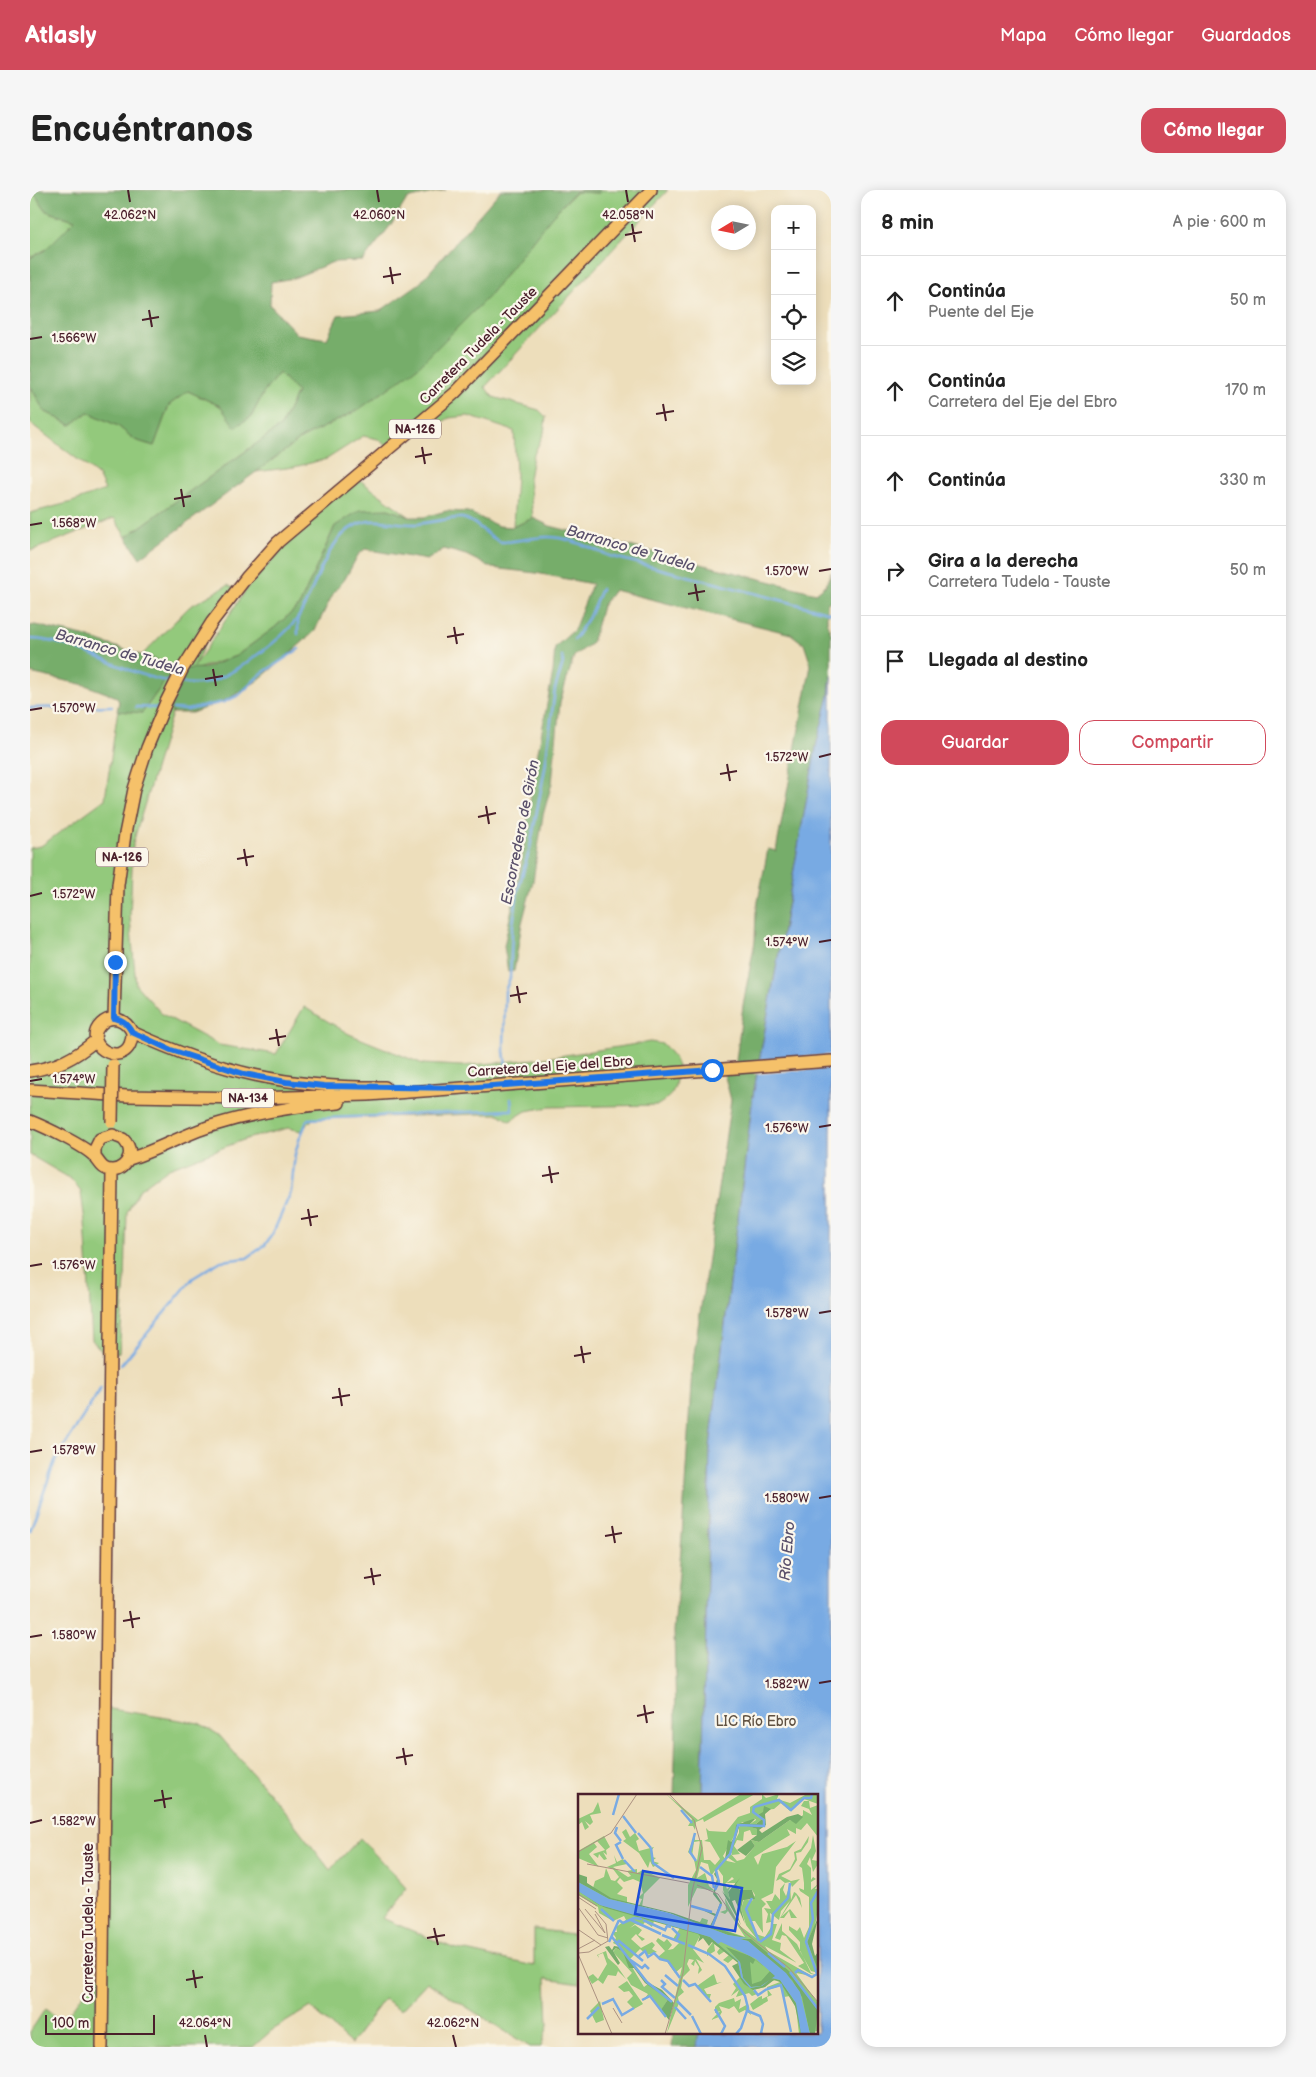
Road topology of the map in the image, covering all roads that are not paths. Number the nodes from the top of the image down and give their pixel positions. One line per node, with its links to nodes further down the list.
1 (651, 190): 2 (main road, Carretera Tudela - Tauste / NA-126)
2 (114, 1018): 3 (main road); 4 (main road)
3 (132, 1032): 5 (main road); 9 (main road)
4 (96, 1040): 5 (main road); 7 (main road)
5 (114, 1060): 12 (main road, bridge)
6 (831, 1061): 8 (main road, Carretera del Eje del Ebro / NA-134)
7 (30, 1071)
8 (530, 1082): 9 (main road, Carretera del Eje del Ebro / NA-134); 14 (main road)
9 (465, 1088): 10 (main road, Carretera del Eje del Ebro / NA-134)
10 (30, 1090)
11 (30, 1121): 13 (main road)
12 (113, 1135): 13 (main road); 14 (main road)
13 (95, 1157): 15 (main road)
14 (129, 1159): 15 (main road)
15 (112, 1170): 16 (main road, Carretera Tudela - Tauste)
16 (102, 2047)

